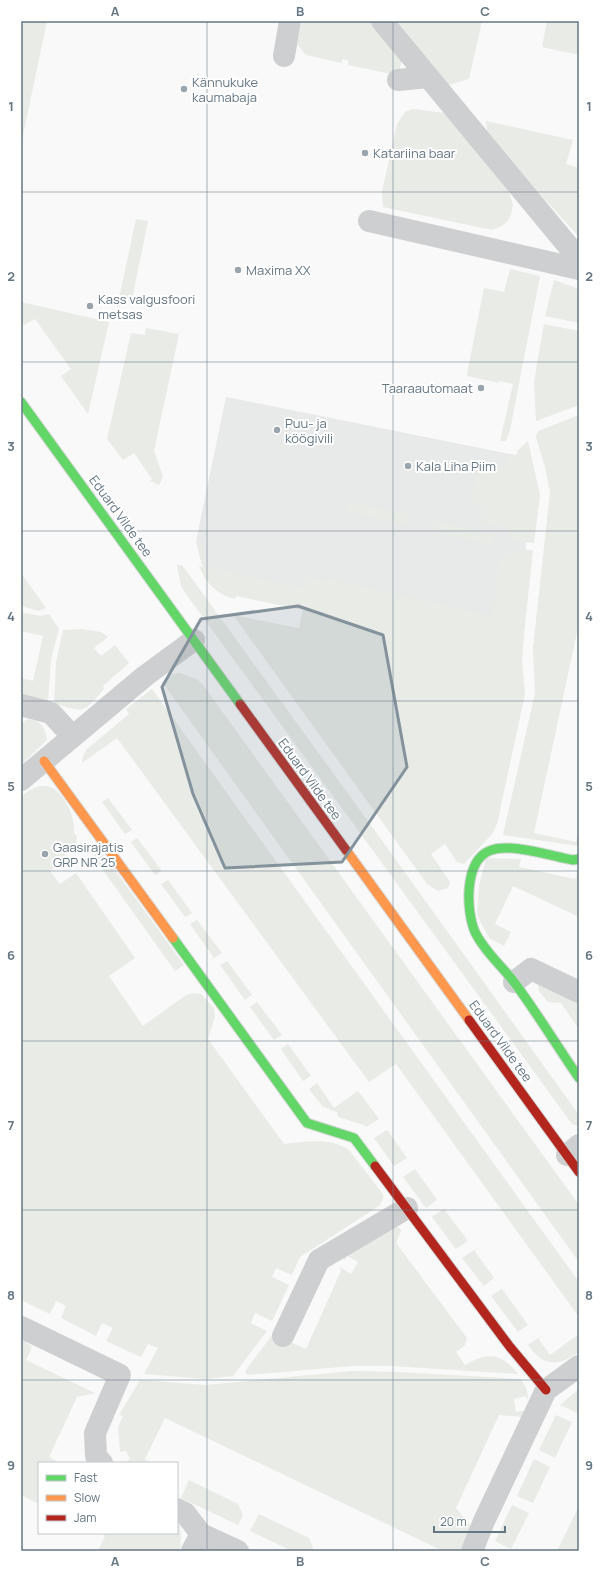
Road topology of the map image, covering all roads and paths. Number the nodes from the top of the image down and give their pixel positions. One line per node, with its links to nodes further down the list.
1 (290, 21): 3 (street)
2 (382, 21): 4 (street)
3 (284, 56)
4 (428, 77): 5 (street); 7 (street)
5 (398, 80)
6 (369, 221): 8 (street)
7 (579, 259)
8 (579, 269)
9 (21, 402): 10 (street, Eduard Vilde tee)
10 (194, 640): 12 (street); 19 (street, Eduard Vilde tee)
11 (21, 705): 12 (street)
12 (72, 736): 13 (street)
13 (44, 761): 14 (street); 20 (street)
14 (21, 780)
15 (579, 859): 16 (street)
16 (514, 982): 17 (street); 18 (street)
17 (579, 992)
18 (579, 1078)
19 (575, 1157)
20 (407, 1208): 22 (street); 24 (street)
21 (21, 1327): 25 (street)
22 (283, 1336)
23 (579, 1366): 24 (street)
24 (546, 1390): 29 (street)
25 (101, 1462)
26 (178, 1510): 27 (street)
27 (196, 1542): 28 (street)
28 (238, 1551)
29 (472, 1551)

